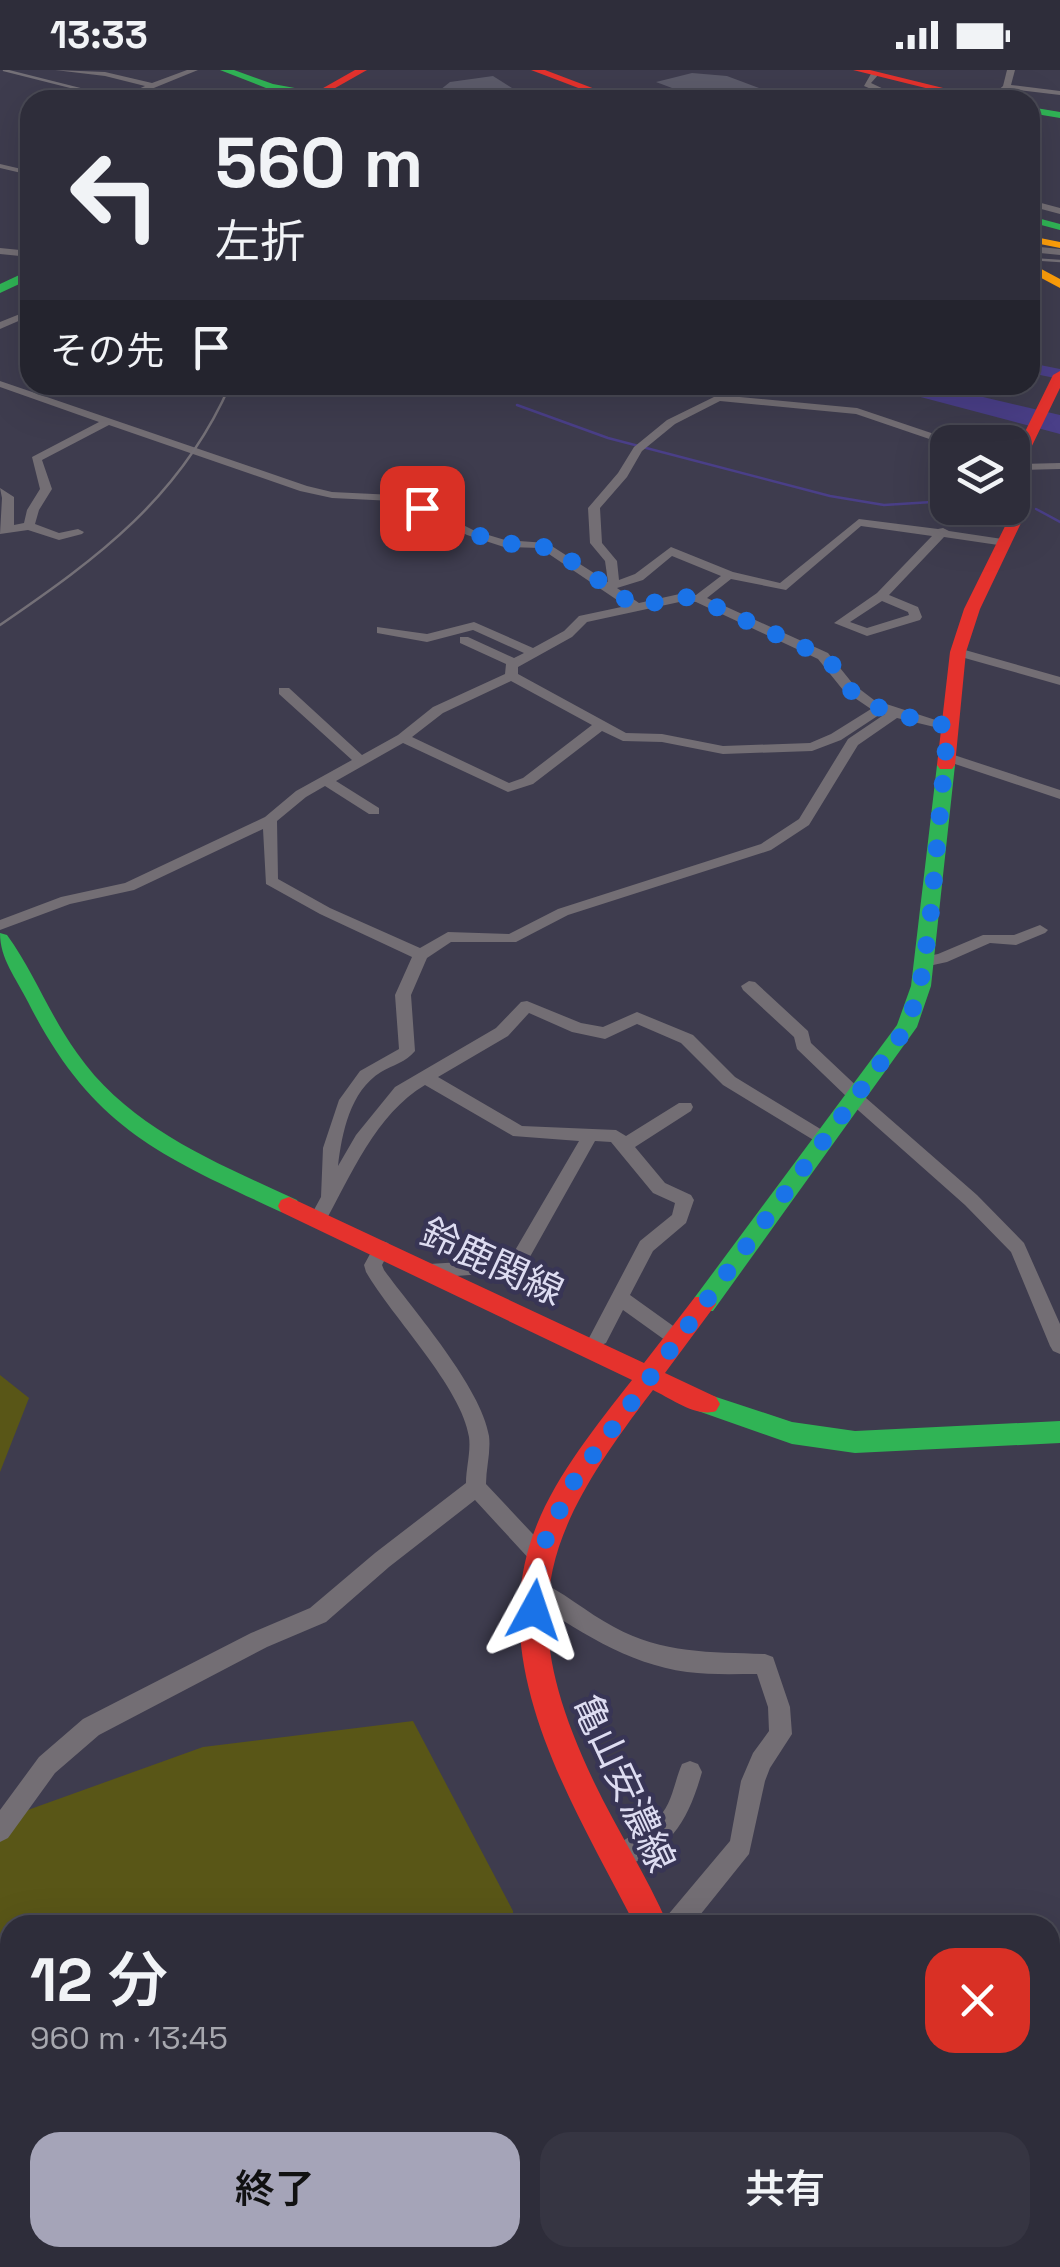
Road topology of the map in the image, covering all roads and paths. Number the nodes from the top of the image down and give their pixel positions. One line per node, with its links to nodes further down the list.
1 (59, 70): 8 (street)
2 (136, 70): 8 (street)
3 (194, 70): 10 (street)
4 (225, 70): 13 (main road)
5 (362, 70): 14 (main road)
6 (536, 70): 15 (main road)
7 (1012, 70): 11 (street)
8 (113, 76): 10 (street)
9 (878, 76): 16 (main road)
10 (150, 86): 12 (street)
11 (1007, 87): 17 (street); 18 (street)
12 (141, 90)
13 (282, 90)
14 (326, 90)
15 (591, 90)
16 (943, 90)
17 (1003, 90)
18 (1034, 90)
19 (1060, 376): 24 (main road, 亀山安濃線)
20 (31, 395): 21 (street)
21 (34, 396): 22 (street)
22 (109, 421): 29 (street); 35 (street)
23 (930, 436): 35 (street)
24 (1030, 437)
25 (1030, 462): 26 (street)
26 (1060, 466)
27 (0, 491): 30 (street)
28 (1013, 525): 33 (main road, 亀山安濃線)
29 (28, 526): 30 (street); 31 (street)
30 (4, 530)
31 (78, 532)
32 (944, 532): 33 (street); 34 (street); 36 (street)
33 (1005, 542): 42 (main road, 亀山安濃線)
34 (729, 575): 35 (street); 37 (street)
35 (612, 586): 38 (street)
36 (882, 596): 36 (street)
37 (699, 599): 38 (street); 46 (street)
38 (635, 606): 41 (street)
39 (381, 630): 41 (street)
40 (464, 640): 43 (street)
41 (532, 652): 43 (street)
42 (958, 652): 44 (street); 47 (main road, 亀山安濃線)
43 (513, 670): 48 (street); 49 (street)
44 (1060, 682)
45 (284, 691): 51 (street)
46 (888, 711): 47 (street); 48 (street); 59 (street)
47 (948, 726): 50 (main road, 亀山安濃線)
48 (598, 727): 49 (street)
49 (403, 738): 51 (street)
50 (946, 756): 53 (street); 60 (main road, 亀山安濃線)
51 (360, 760): 52 (street)
52 (325, 780): 54 (street); 55 (street)
53 (1060, 795)
54 (374, 811)
55 (270, 820): 56 (street); 59 (street)
56 (0, 925)
57 (1040, 930): 60 (street)
58 (0, 939): 69 (main road, 鈴鹿関線)
59 (421, 955): 68 (street)
60 (924, 962): 63 (main road, 亀山安濃線)
61 (749, 986): 63 (street)
62 (425, 1078): 65 (street); 66 (street); 68 (street)
63 (857, 1098): 66 (main road, 亀山安濃線); 75 (street)
64 (685, 1106): 67 (street)
65 (591, 1134): 67 (street); 71 (street)
66 (826, 1140): 74 (main road, 亀山安濃線)
67 (624, 1146): 72 (street)
68 (330, 1197): 69 (street)
69 (318, 1219): 70 (main road, 鈴鹿関線)
70 (382, 1248): 71 (main road, 鈴鹿関線); 78 (street)
71 (429, 1271): 76 (main road, 鈴鹿関線)
72 (622, 1299): 73 (street); 74 (street)
73 (599, 1338)
74 (676, 1338): 76 (main road, 亀山安濃線)
75 (1060, 1346)
76 (648, 1375): 77 (main road, 鈴鹿関線); 79 (main road, 亀山安濃線)
77 (1060, 1432)
78 (476, 1487): 79 (street); 82 (street)
79 (539, 1554): 80 (main road, 亀山安濃線)
80 (534, 1588): 83 (main road, 亀山安濃線); 85 (street)
81 (690, 1772): 83 (street)
82 (0, 1830)
83 (620, 1857): 84 (main road, 亀山安濃線)
84 (647, 1915)
85 (685, 1915)

